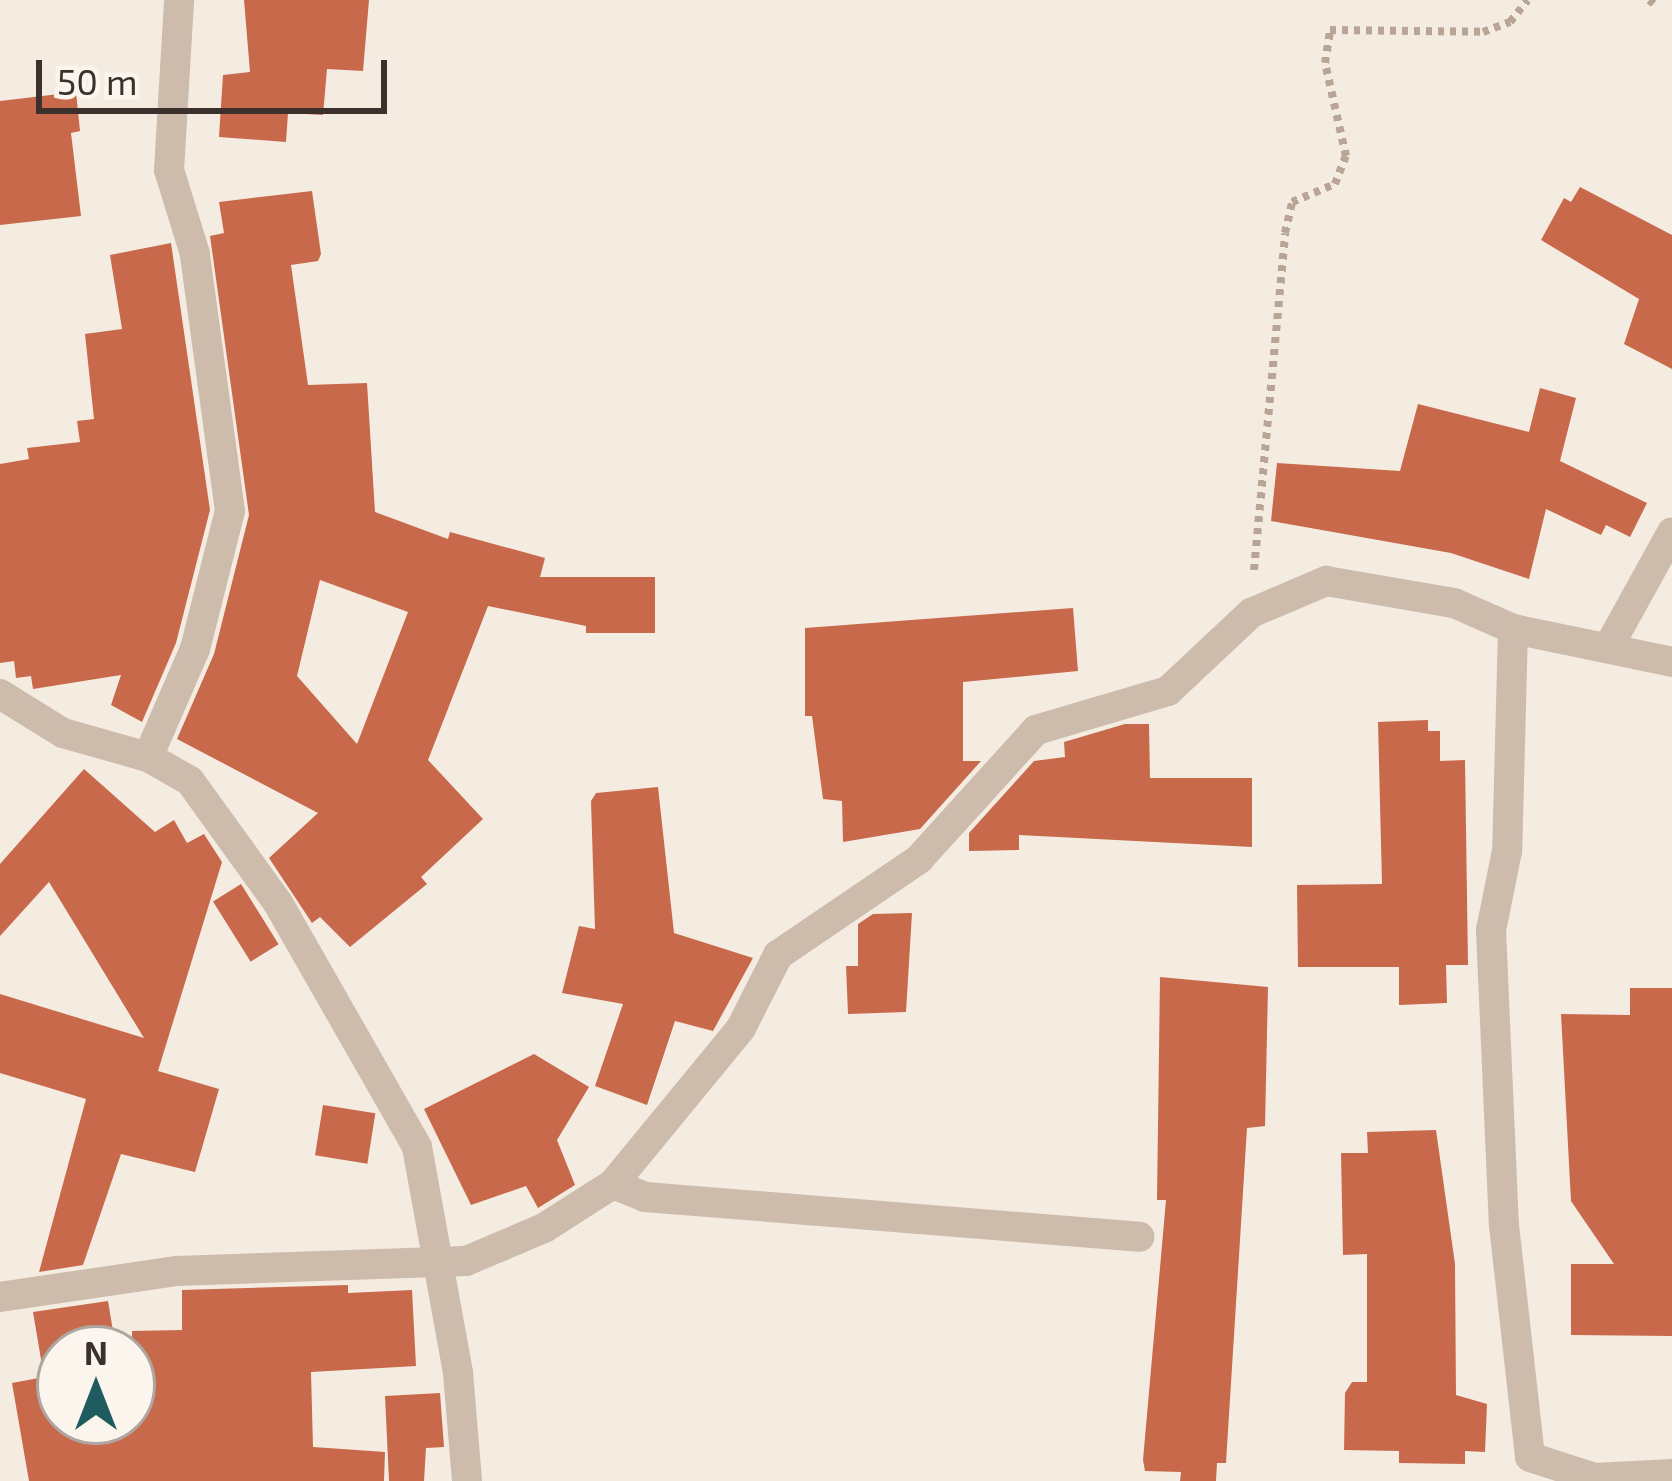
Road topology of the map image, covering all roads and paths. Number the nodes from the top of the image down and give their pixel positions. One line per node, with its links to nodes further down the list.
1 (179, 0): 9 (street)
2 (1528, 0): 4 (path)
3 (1672, 532): 6 (street)
4 (1251, 614): 5 (street); 10 (street)
5 (1513, 629): 6 (street); 14 (street)
6 (1608, 648): 7 (street)
7 (1672, 662)
8 (0, 694): 9 (street)
9 (148, 758): 12 (street)
10 (613, 1184): 11 (street); 12 (street)
11 (1138, 1237)
12 (435, 1262): 13 (street); 15 (street)
13 (0, 1297)
14 (1672, 1474)
15 (467, 1481)

